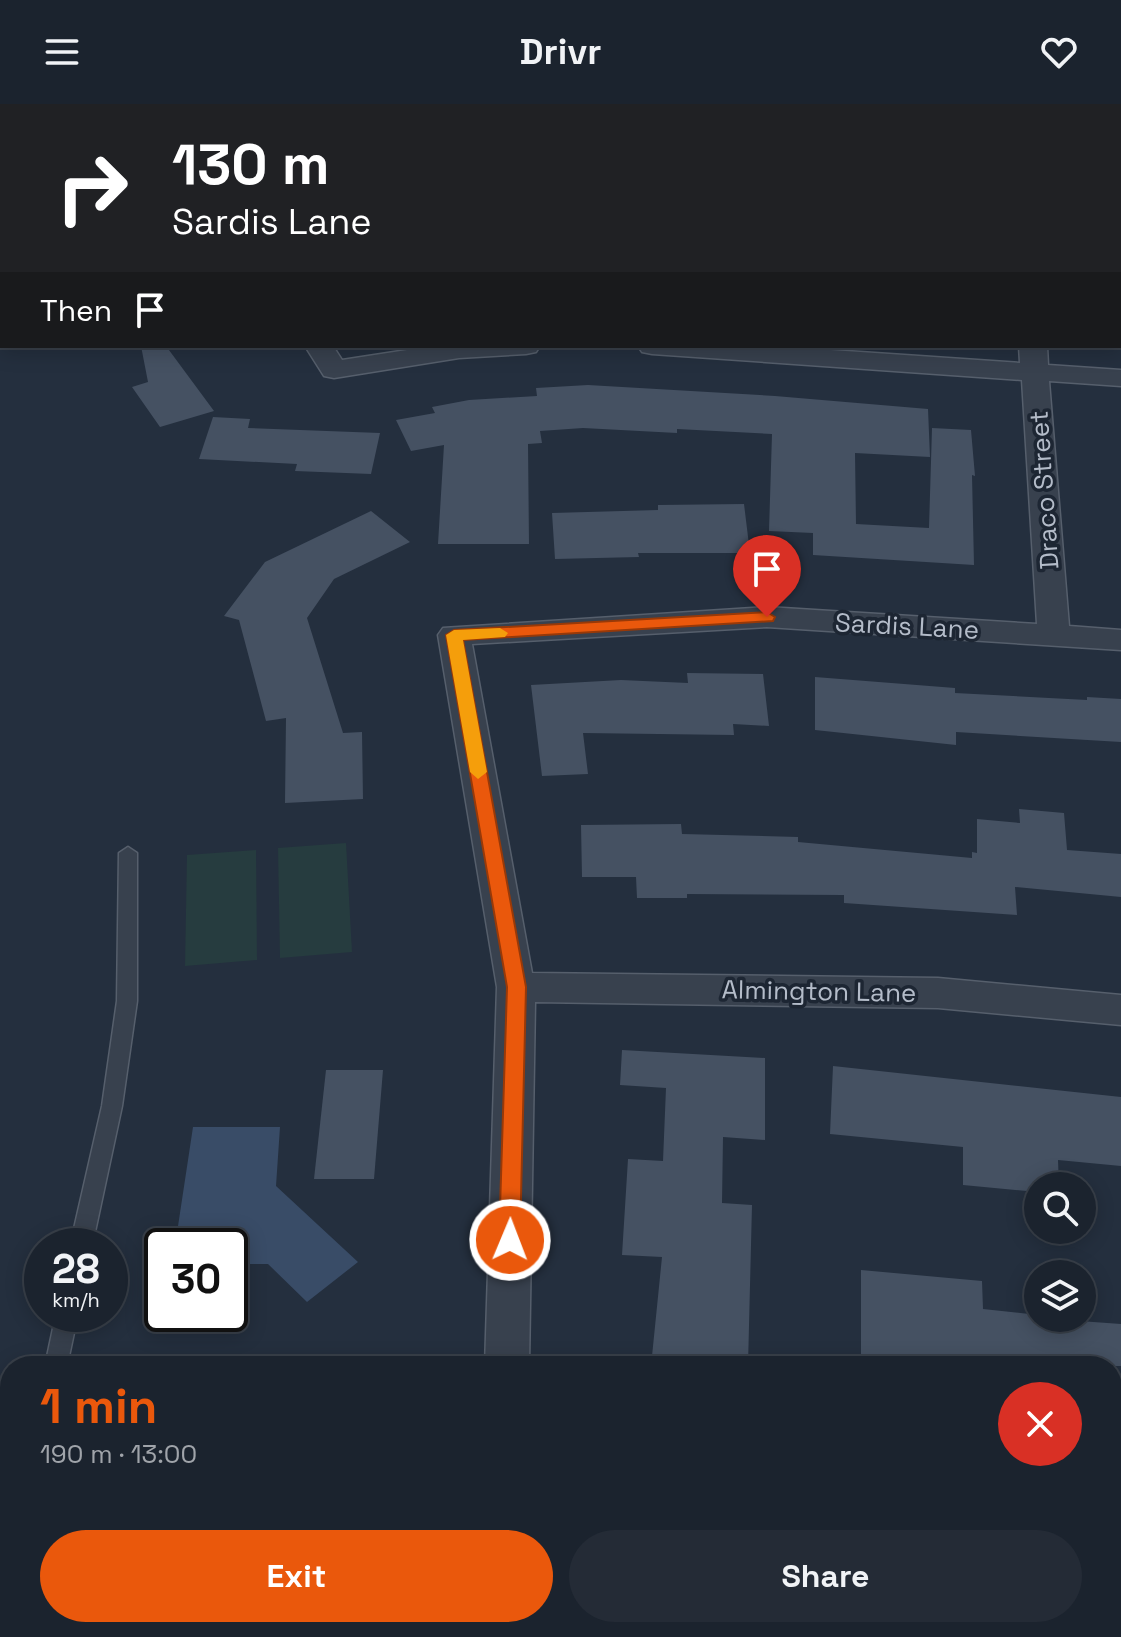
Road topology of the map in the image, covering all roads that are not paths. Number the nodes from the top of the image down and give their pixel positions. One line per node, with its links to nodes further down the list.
1 (320, 348): 2 (street)
2 (492, 348)
3 (707, 348): 4 (street)
4 (1034, 360): 5 (street); 6 (street, Draco Street)
5 (1121, 378)
6 (1054, 634): 7 (street, Sardis Lane); 9 (street, Sardis Lane)
7 (1121, 640)
8 (128, 853): 11 (lane)
9 (516, 987): 10 (street, Almington Lane); 14 (street)
10 (1121, 1010)
11 (85, 1228)
12 (63, 1332): 13 (lane)
13 (58, 1356)
14 (507, 1356)

